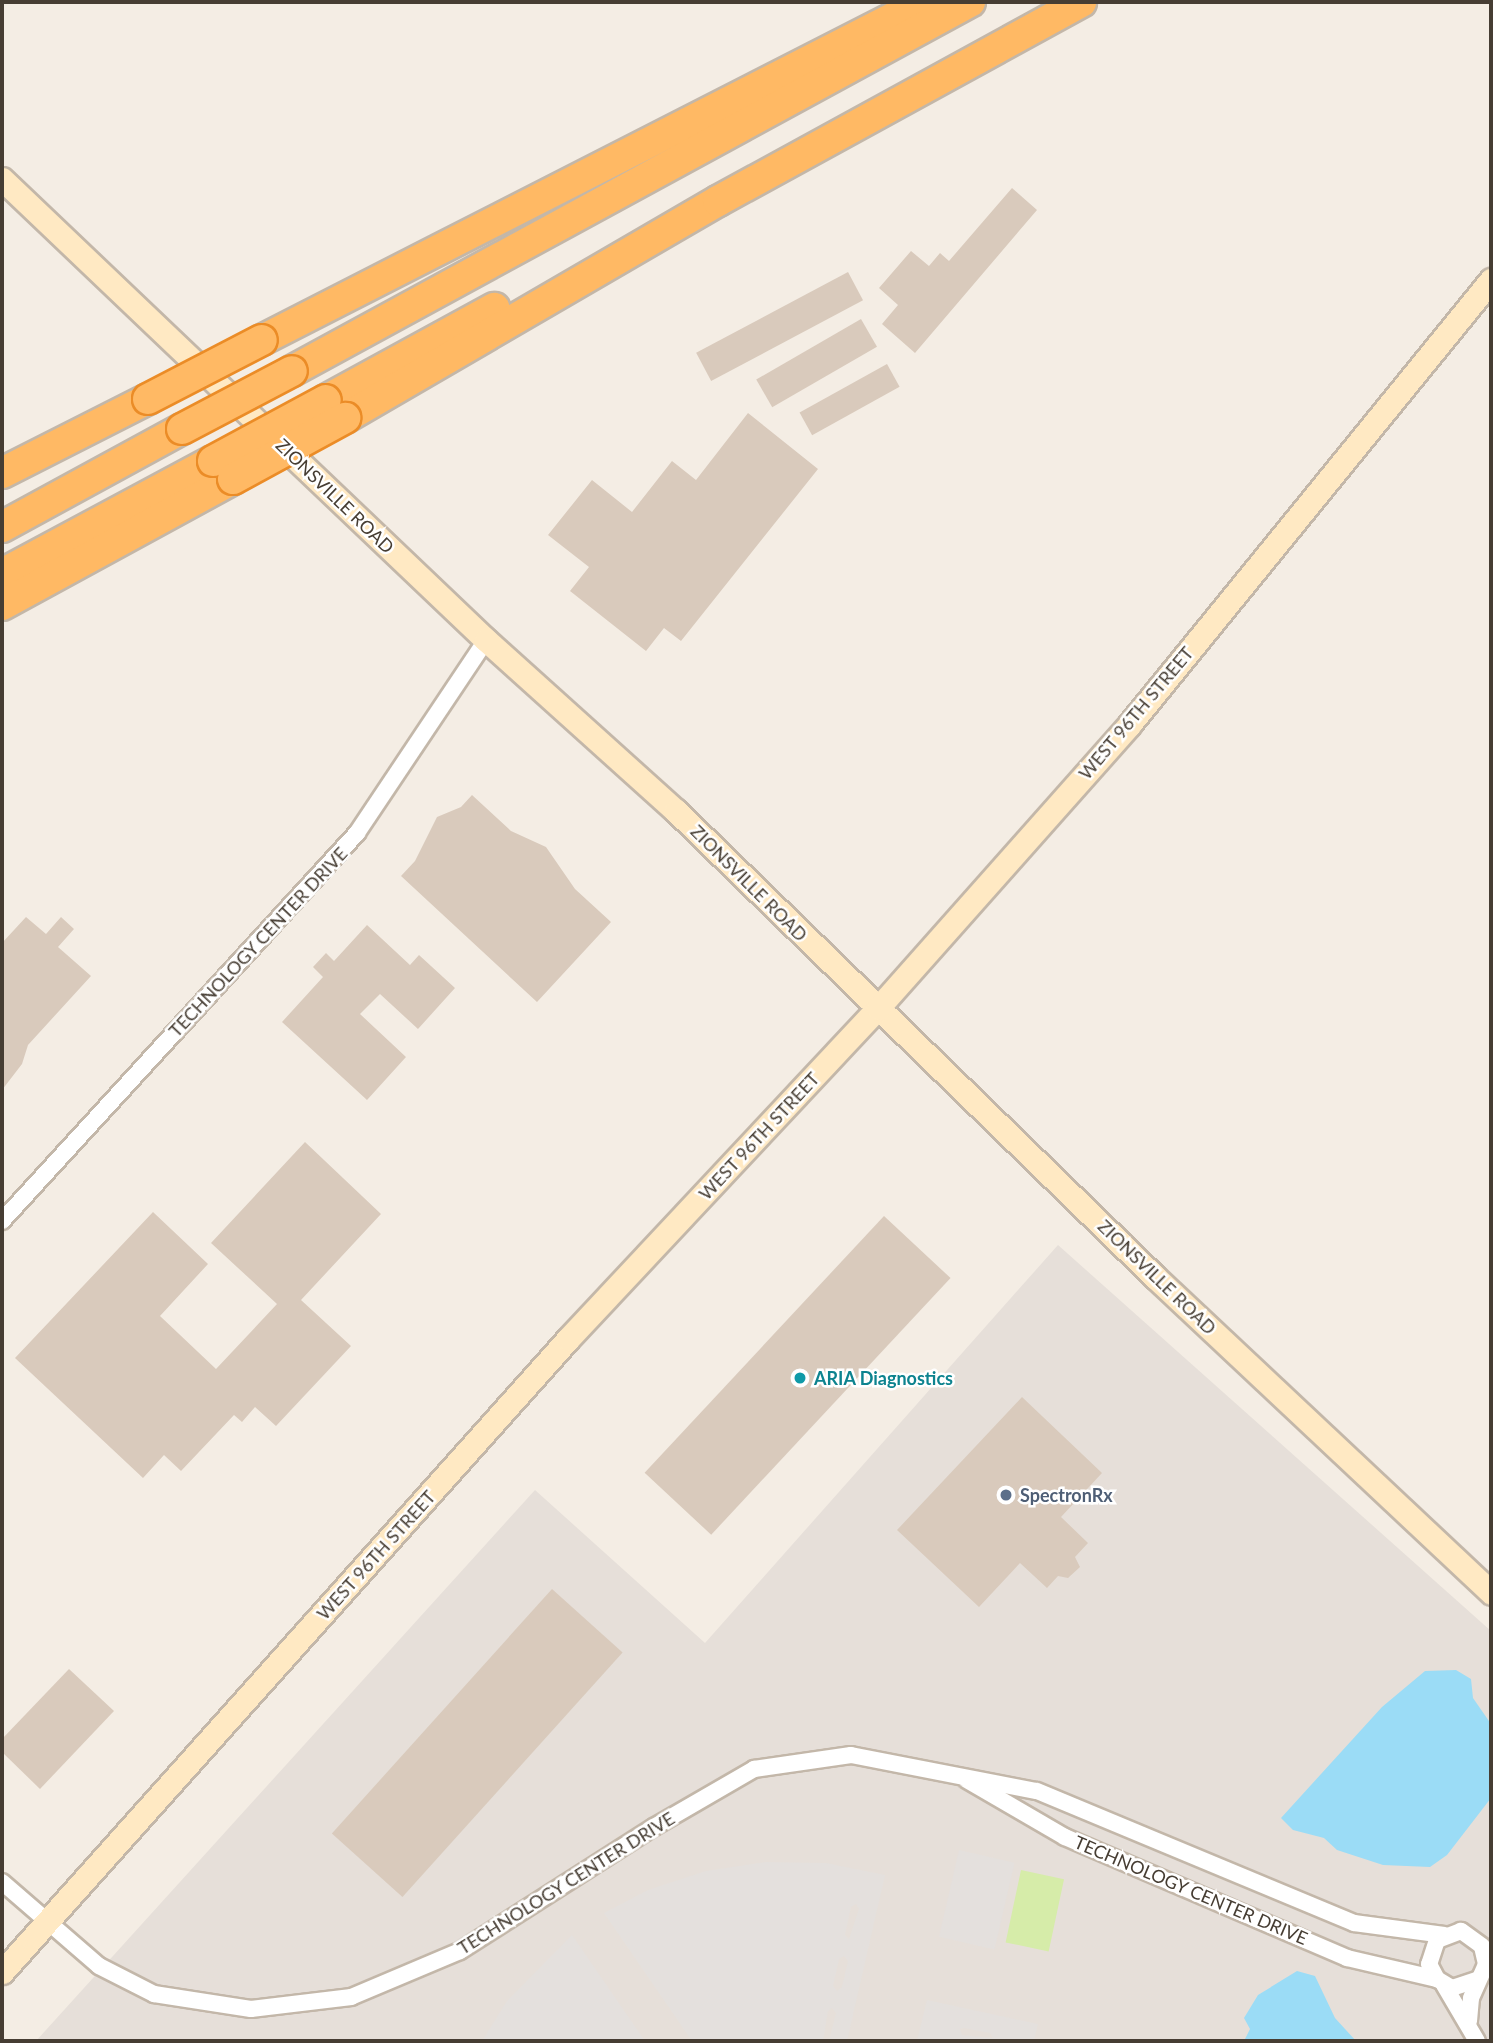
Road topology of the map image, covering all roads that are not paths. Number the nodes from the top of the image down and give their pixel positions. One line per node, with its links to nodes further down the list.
1 (970, 2): 3 (highway)
2 (1081, 2): 6 (highway, bridge)
3 (923, 11): 7 (highway, bridge); 8 (highway, bridge)
4 (2, 179): 11 (main road, ZIONSVILLE ROAD)
5 (1491, 280): 12 (main road, WEST 96TH STREET)
6 (223, 470): 9 (highway); 10 (highway)
7 (2, 472)
8 (2, 527)
9 (2, 574)
10 (2, 605)
11 (486, 640): 12 (main road, ZIONSVILLE ROAD); 13 (street, TECHNOLOGY CENTER DRIVE)
12 (878, 1008): 14 (main road, ZIONSVILLE ROAD); 17 (main road, WEST 96TH STREET)
13 (2, 1221)
14 (1491, 1593)
15 (956, 1774): 17 (street, TECHNOLOGY CENTER DRIVE); 20 (street, TECHNOLOGY CENTER DRIVE); 23 (street, TECHNOLOGY CENTER DRIVE)
16 (2, 1882): 17 (street, TECHNOLOGY CENTER DRIVE)
17 (46, 1922): 21 (main road, WEST 96TH STREET)
18 (1491, 1931): 19 (street)
19 (1469, 1934): 20 (street); 22 (street)
20 (1444, 1935): 23 (street)
21 (2, 1972)
22 (1483, 1975): 23 (street); 24 (street)
23 (1440, 1982): 24 (street)
24 (1469, 2021): 25 (street)
25 (1477, 2041)

